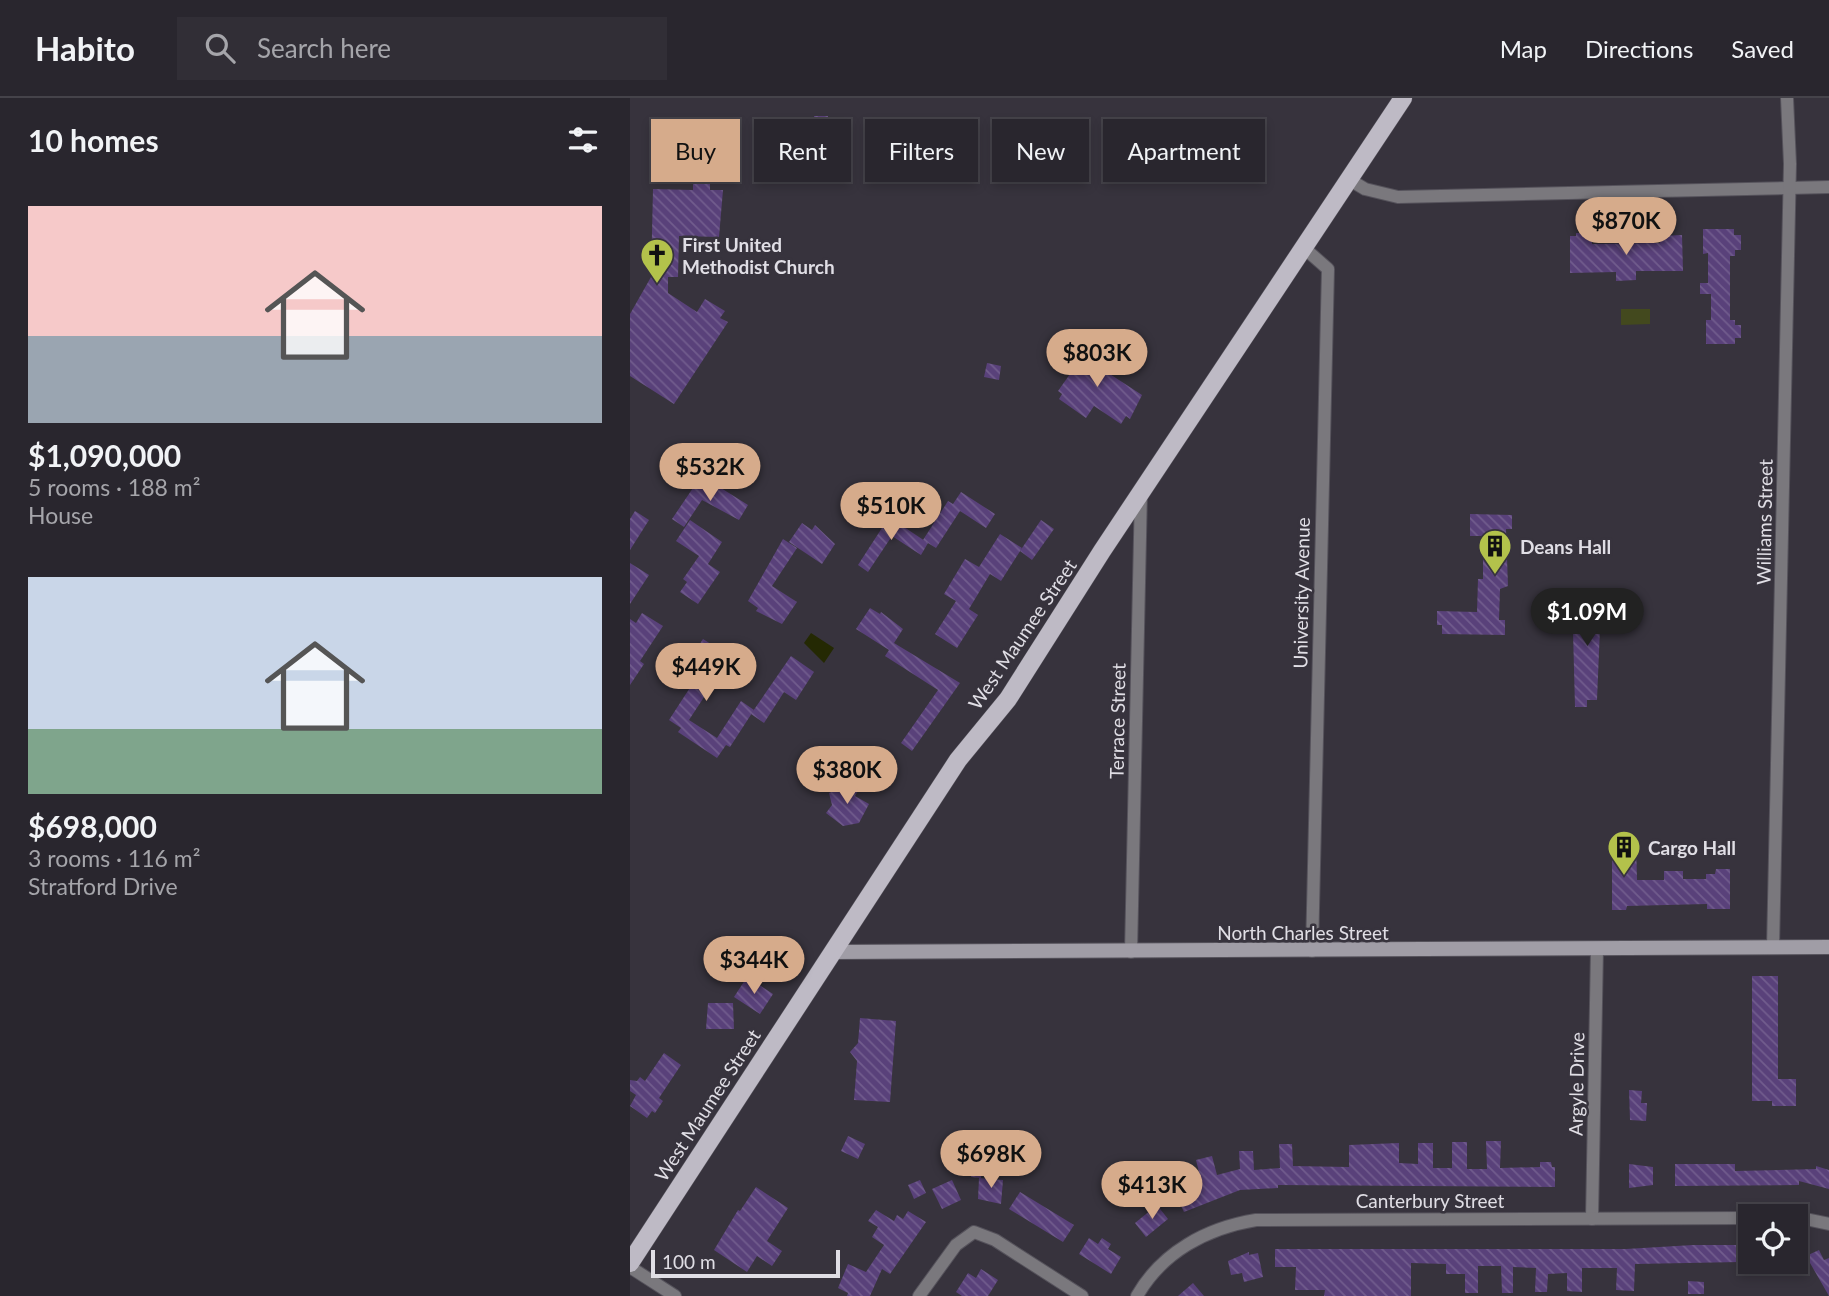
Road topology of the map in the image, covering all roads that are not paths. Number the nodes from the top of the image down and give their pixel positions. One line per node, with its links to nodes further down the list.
1 (1403, 98): 3 (main road, West Maumee Street)
2 (1787, 98): 5 (street, Williams Street)
3 (1350, 180): 5 (street); 6 (main road, West Maumee Street)
4 (1829, 187): 5 (street)
5 (1790, 188): 9 (street, Williams Street)
6 (1303, 247): 7 (main road, West Maumee Street); 11 (street, University Avenue)
7 (1141, 491): 12 (main road, West Maumee Street); 13 (street, Terrace Street)
8 (1829, 947): 9 (street, North Charles Street)
9 (1773, 948): 10 (street, North Charles Street)
10 (1597, 950): 11 (street, North Charles Street); 15 (street, Argyle Drive)
11 (1312, 951): 13 (street, North Charles Street)
12 (833, 952): 13 (street, North Charles Street); 18 (main road, West Maumee Street)
13 (1131, 953)
14 (1738, 1218): 15 (street, Canterbury Street)
15 (1592, 1219): 22 (street, Canterbury Street)
16 (1808, 1220): 17 (street)
17 (1829, 1224)
18 (630, 1265): 19 (street)
19 (675, 1296)
20 (919, 1296): 21 (street)
21 (1082, 1296)
22 (1137, 1296)

